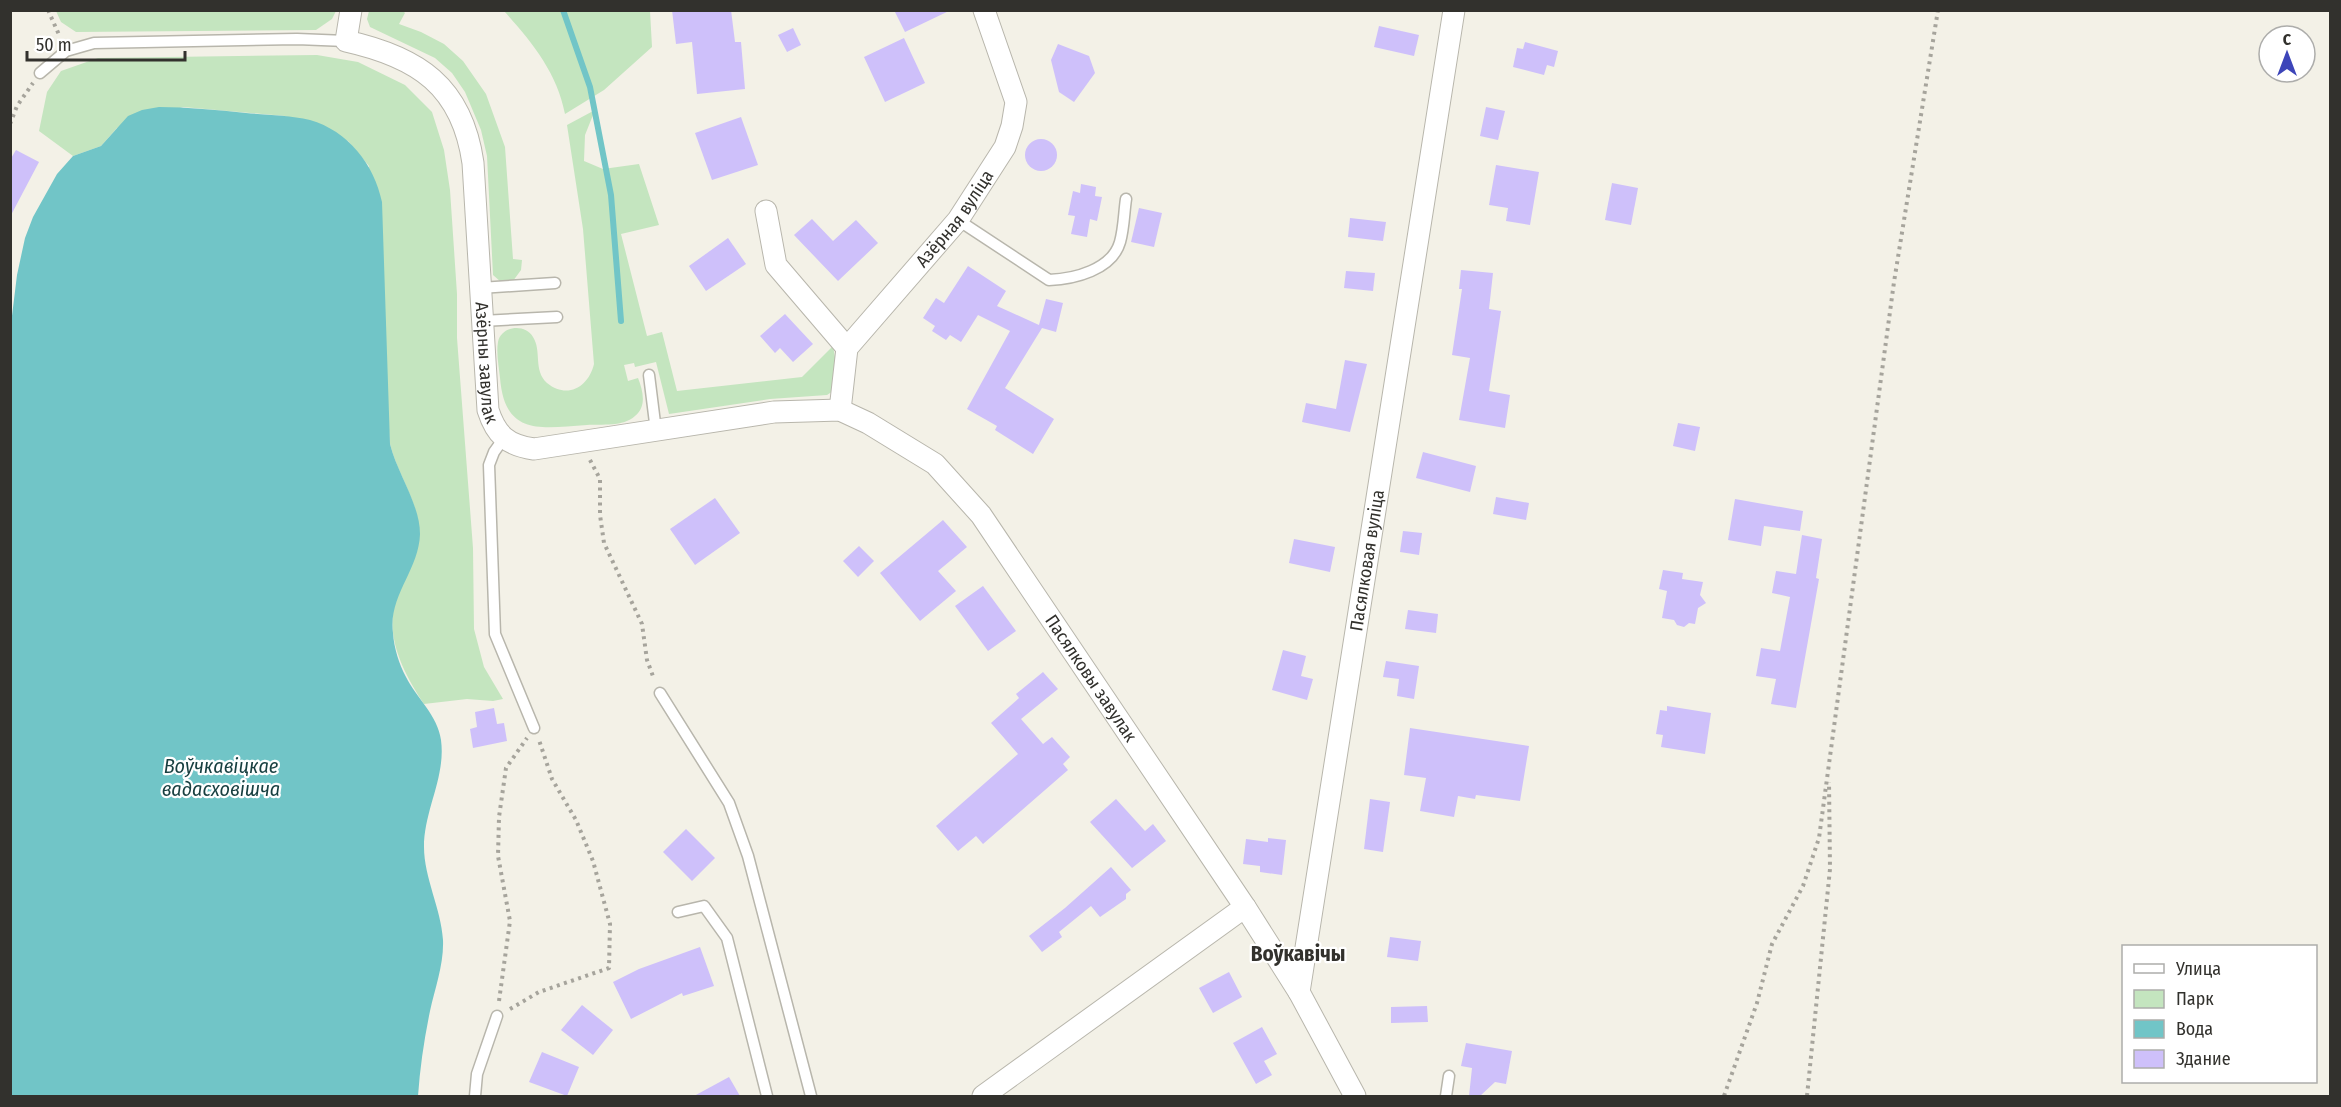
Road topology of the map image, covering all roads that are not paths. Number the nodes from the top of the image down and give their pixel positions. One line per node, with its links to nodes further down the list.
1 (351, 10): 4 (street)
2 (984, 10): 8 (street, Азёрная вуліца)
3 (1454, 10): 22 (street, Пасялковая вуліца)
4 (346, 41): 5 (lane); 10 (street, Азёрны завулак)
5 (40, 73)
6 (1126, 199): 8 (lane)
7 (766, 211): 13 (street)
8 (958, 220): 13 (street, Азёрная вуліца)
9 (555, 283): 10 (lane)
10 (480, 288): 12 (street, Азёрны завулак)
11 (558, 317): 12 (lane)
12 (482, 321): 17 (street, Азёрны завулак)
13 (846, 348): 15 (street)
14 (649, 375): 16 (lane)
15 (840, 410): 16 (street, Азёрны завулак); 20 (street, Пасялковы завулак)
16 (656, 431): 17 (street, Азёрны завулак)
17 (504, 438): 19 (lane)
18 (660, 693): 27 (lane)
19 (534, 728)
20 (1245, 907): 22 (street, Пасялковы завулак); 28 (street)
21 (678, 912): 26 (lane)
22 (1299, 992): 29 (street)
23 (496, 1016): 25 (lane)
24 (1449, 1076): 30 (lane)
25 (475, 1096)
26 (767, 1096)
27 (811, 1096)
28 (983, 1096)
29 (1355, 1096)
30 (1446, 1096)

